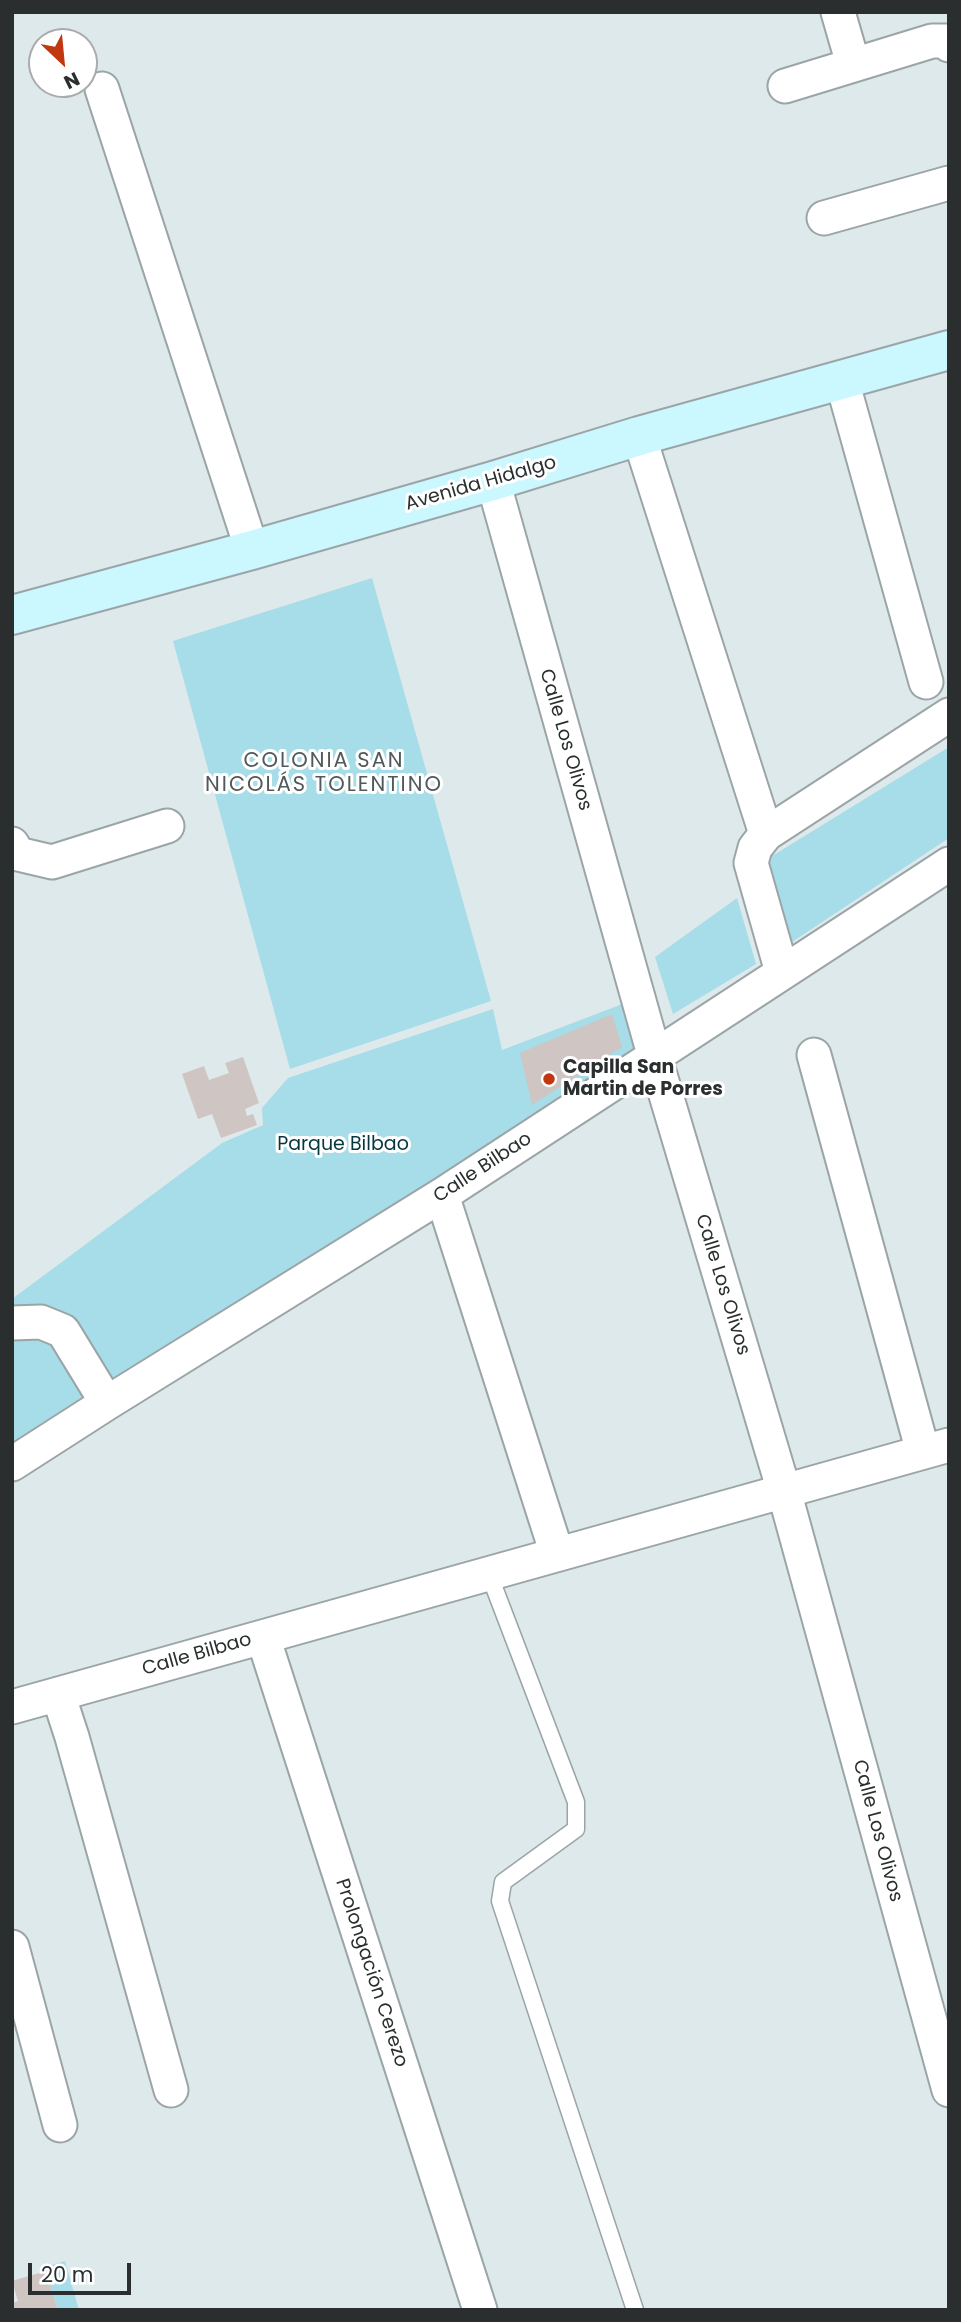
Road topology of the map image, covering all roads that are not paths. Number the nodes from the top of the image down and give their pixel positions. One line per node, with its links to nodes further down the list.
1 (838, 12): 3 (street)
2 (949, 45): 3 (street)
3 (853, 64): 4 (street)
4 (785, 86)
5 (102, 89): 12 (street)
6 (949, 183): 7 (street)
7 (824, 218)
8 (949, 350): 9 (street, Avenida Hidalgo)
9 (842, 381): 10 (street, Avenida Hidalgo); 14 (street)
10 (639, 436): 11 (street, Avenida Hidalgo); 17 (street)
11 (493, 481): 12 (street, Avenida Hidalgo); 22 (street, Calle Los Olivos)
12 (252, 550): 13 (street, Avenida Hidalgo)
13 (12, 615)
14 (926, 682)
15 (949, 715): 17 (street)
16 (167, 826): 18 (street)
17 (766, 834): 20 (street)
18 (12, 844)
19 (949, 864): 20 (street, Calle Bilbao)
20 (782, 972): 22 (street, Calle Bilbao)
21 (814, 1055): 26 (street)
22 (655, 1058): 23 (street, Calle Bilbao); 28 (street, Calle Los Olivos)
23 (442, 1195): 25 (street, Calle Bilbao); 29 (street)
24 (26, 1323): 25 (street)
25 (107, 1403): 27 (street, Calle Bilbao)
26 (936, 1449): 28 (street, Calle Bilbao)
27 (12, 1464)
28 (784, 1491): 29 (street, Calle Bilbao); 36 (street, Calle Los Olivos)
29 (557, 1555): 30 (street, Calle Bilbao)
30 (489, 1574): 31 (street, Calle Bilbao); 39 (lane)
31 (263, 1637): 32 (street, Calle Bilbao); 38 (street, Prolongación Cerezo)
32 (58, 1694): 33 (street, Calle Bilbao); 35 (street)
33 (12, 1707)
34 (12, 1947): 37 (street)
35 (171, 2090)
36 (949, 2090)
37 (60, 2125)
38 (480, 2310)
39 (635, 2310)

